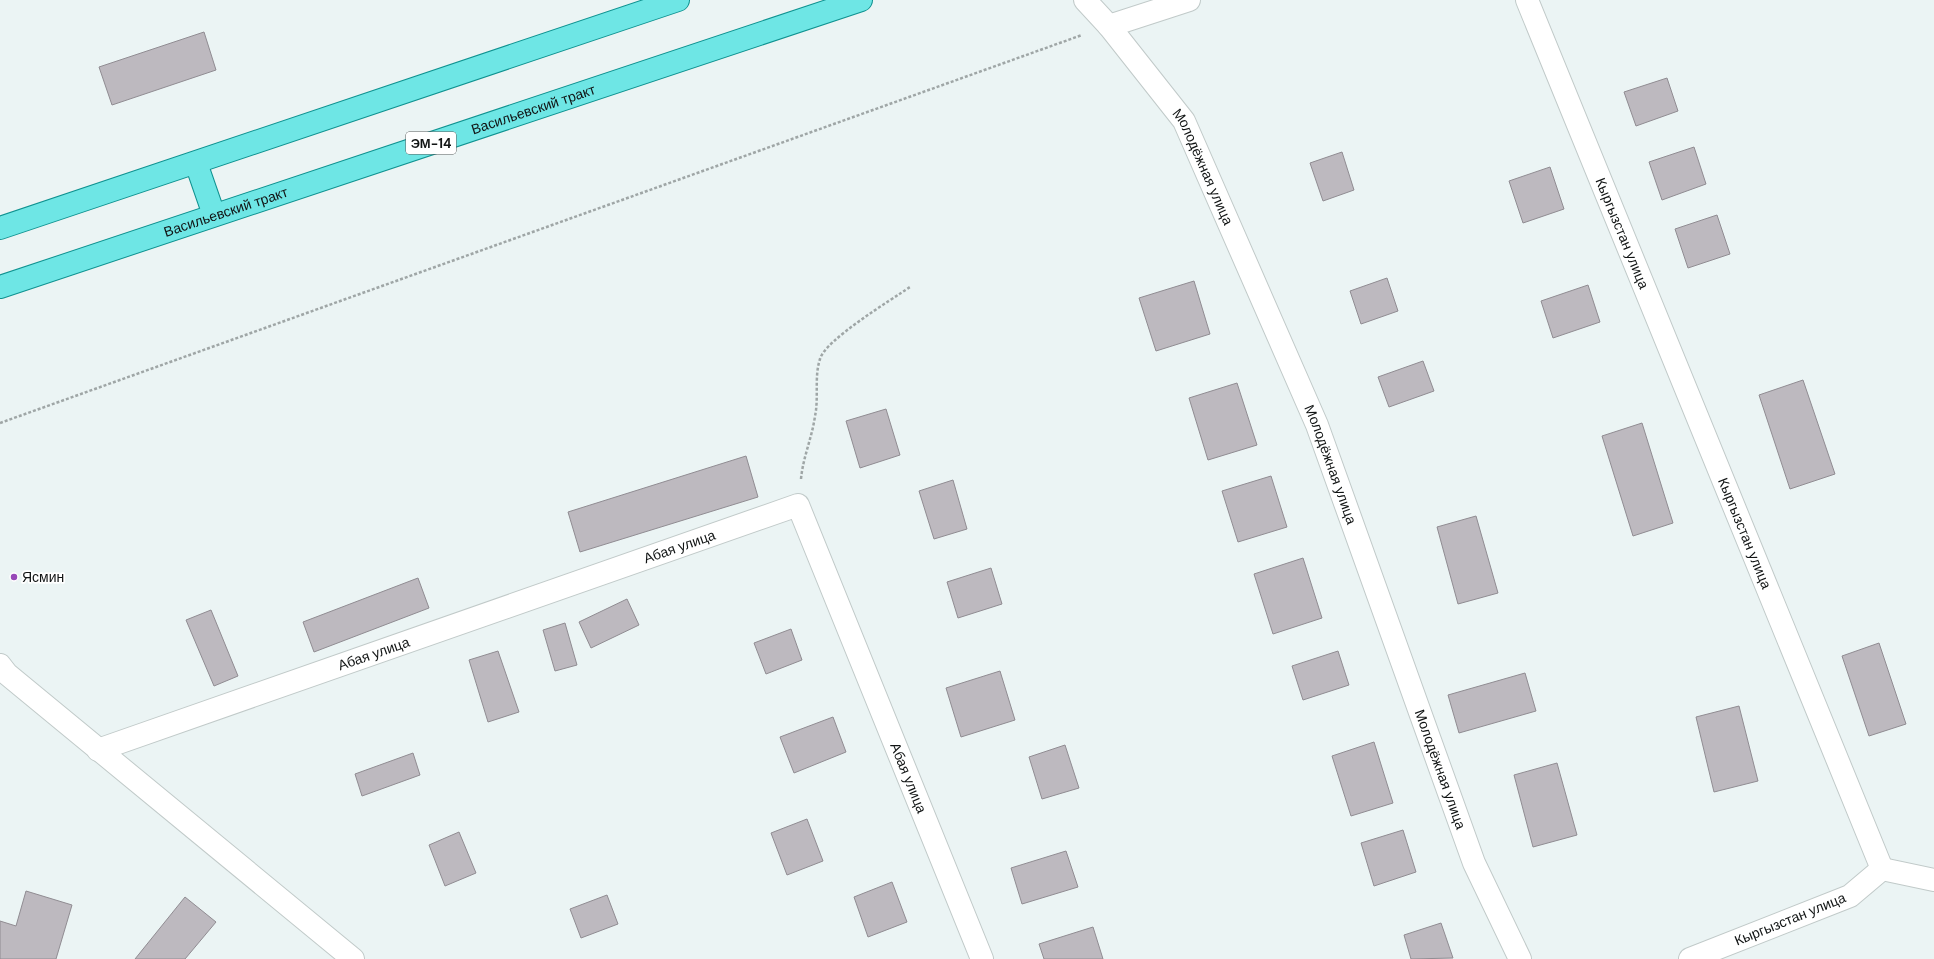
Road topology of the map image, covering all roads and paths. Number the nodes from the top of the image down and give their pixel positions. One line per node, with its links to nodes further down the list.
1 (678, 0): 7 (main road)
2 (861, 0): 8 (main road, Васильевский тракт / ЭМ-14)
3 (1085, 0): 6 (street, Молодёжная улица)
4 (1189, 0): 6 (street)
5 (1527, 0): 16 (street, Кыргызстан улица)
6 (1109, 26): 12 (path); 20 (street, Молодёжная улица)
7 (196, 163): 8 (main road); 9 (main road)
8 (214, 216): 10 (main road, Васильевский тракт / ЭМ-14)
9 (0, 228)
10 (0, 287)
11 (910, 287): 13 (path)
12 (0, 423)
13 (798, 505): 15 (street, Абая улица); 19 (street, Абая улица)
14 (2, 672): 15 (street)
15 (98, 750): 18 (street)
16 (1882, 869): 17 (street); 21 (street, Кыргызстан улица)
17 (1934, 880)
18 (353, 959)
19 (982, 959)
20 (1520, 959)
21 (1690, 959)

